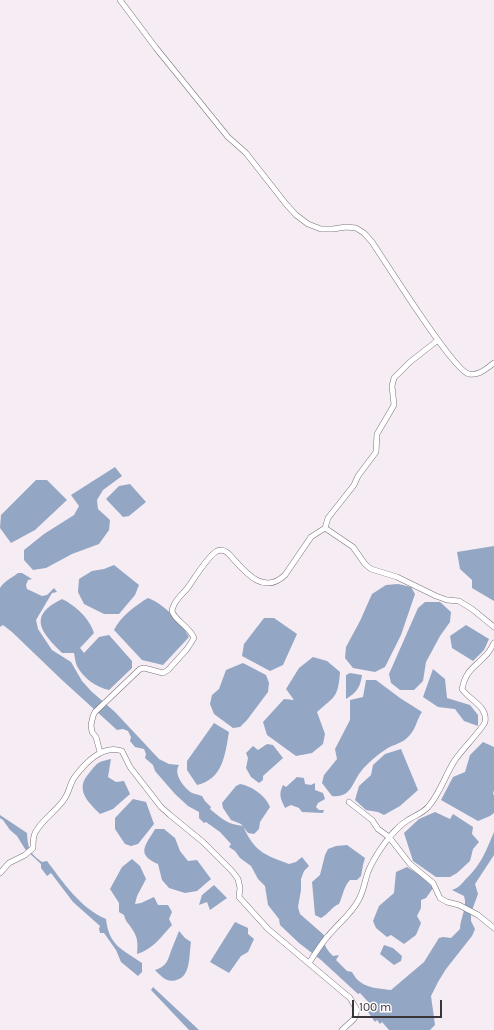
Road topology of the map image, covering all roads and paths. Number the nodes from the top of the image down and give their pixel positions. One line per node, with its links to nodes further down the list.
1 (120, 0): 2 (street)
2 (438, 340): 3 (street); 4 (street)
3 (494, 364)
4 (325, 528): 5 (street); 7 (street)
5 (494, 627)
6 (494, 643): 9 (street)
7 (100, 752): 10 (street); 12 (street)
8 (349, 802): 9 (street)
9 (389, 838): 11 (street); 12 (street)
10 (0, 873)
11 (494, 928)
12 (309, 963): 13 (street)
13 (342, 1030)

